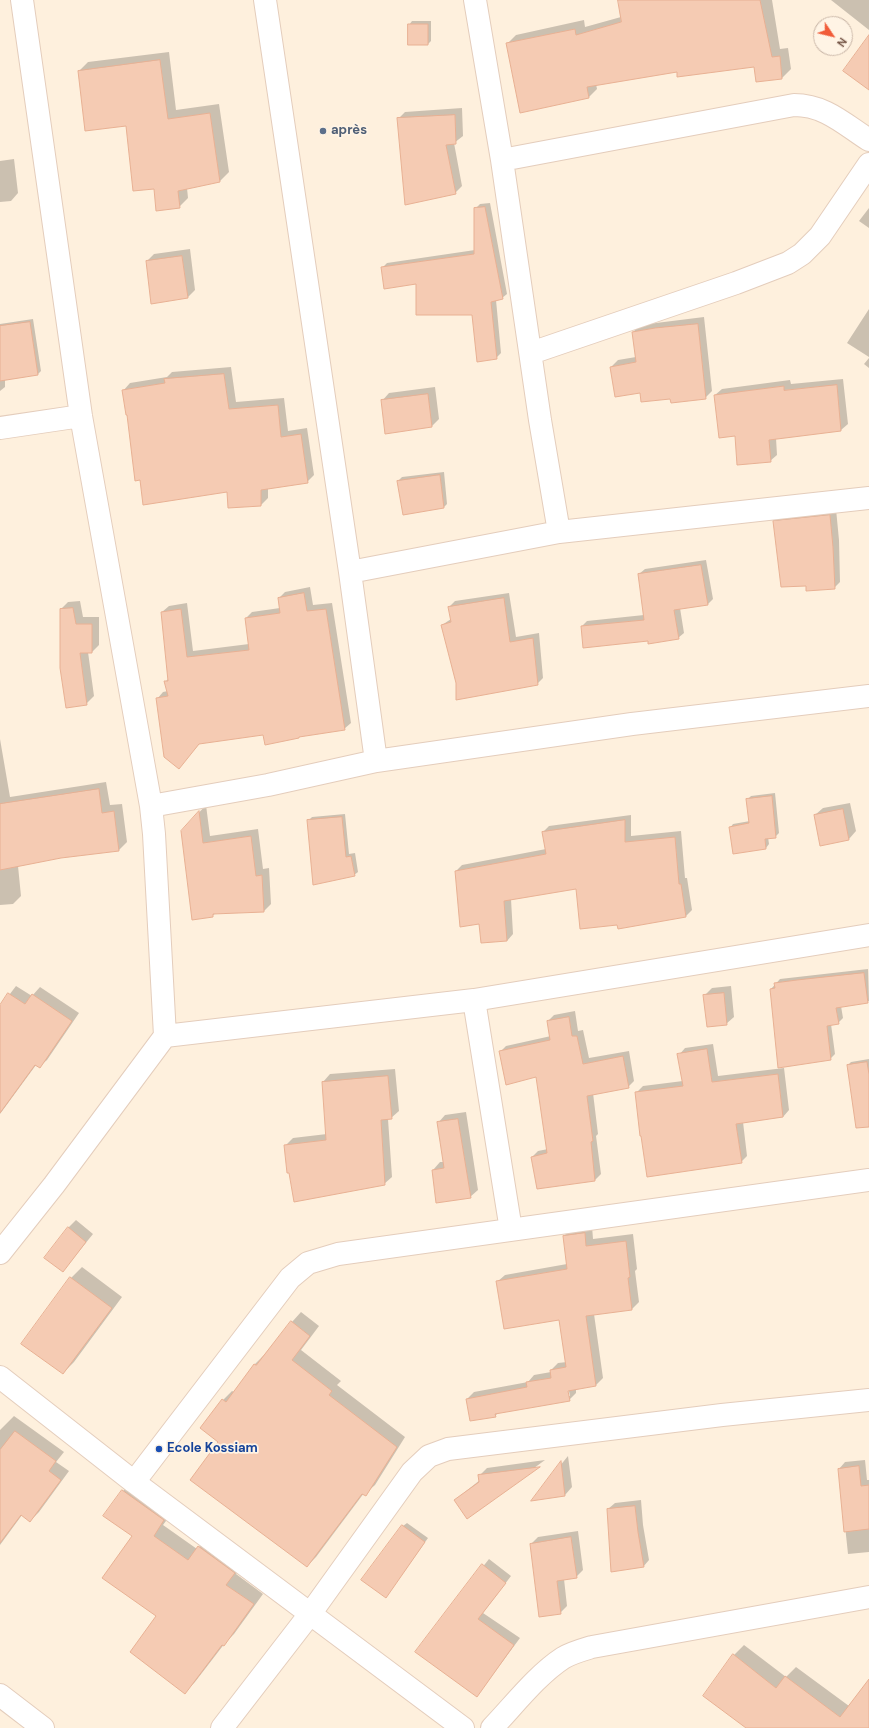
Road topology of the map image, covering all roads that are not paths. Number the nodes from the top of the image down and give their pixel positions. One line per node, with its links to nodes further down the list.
1 (22, 0): 8 (street)
2 (265, 0): 12 (street)
3 (475, 0): 5 (street)
4 (869, 140): 5 (street)
5 (502, 160): 7 (street)
6 (869, 164): 7 (street)
7 (531, 353): 11 (street)
8 (81, 416): 9 (street); 15 (street)
9 (0, 428)
10 (869, 498): 11 (street)
11 (559, 532): 12 (street)
12 (350, 572): 14 (street)
13 (869, 696): 14 (street)
14 (376, 761): 15 (street)
15 (151, 806): 18 (street)
16 (869, 935): 17 (street)
17 (474, 1000): 18 (street); 20 (street)
18 (165, 1036): 21 (street)
19 (869, 1180): 20 (street)
20 (511, 1230): 24 (street)
21 (0, 1253)
22 (0, 1377): 24 (street)
23 (869, 1400): 26 (street)
24 (134, 1482): 26 (street)
25 (869, 1597): 31 (street)
26 (310, 1614): 29 (street); 30 (street)
27 (0, 1695): 28 (street)
28 (43, 1728)
29 (222, 1728)
30 (463, 1728)
31 (492, 1728)

